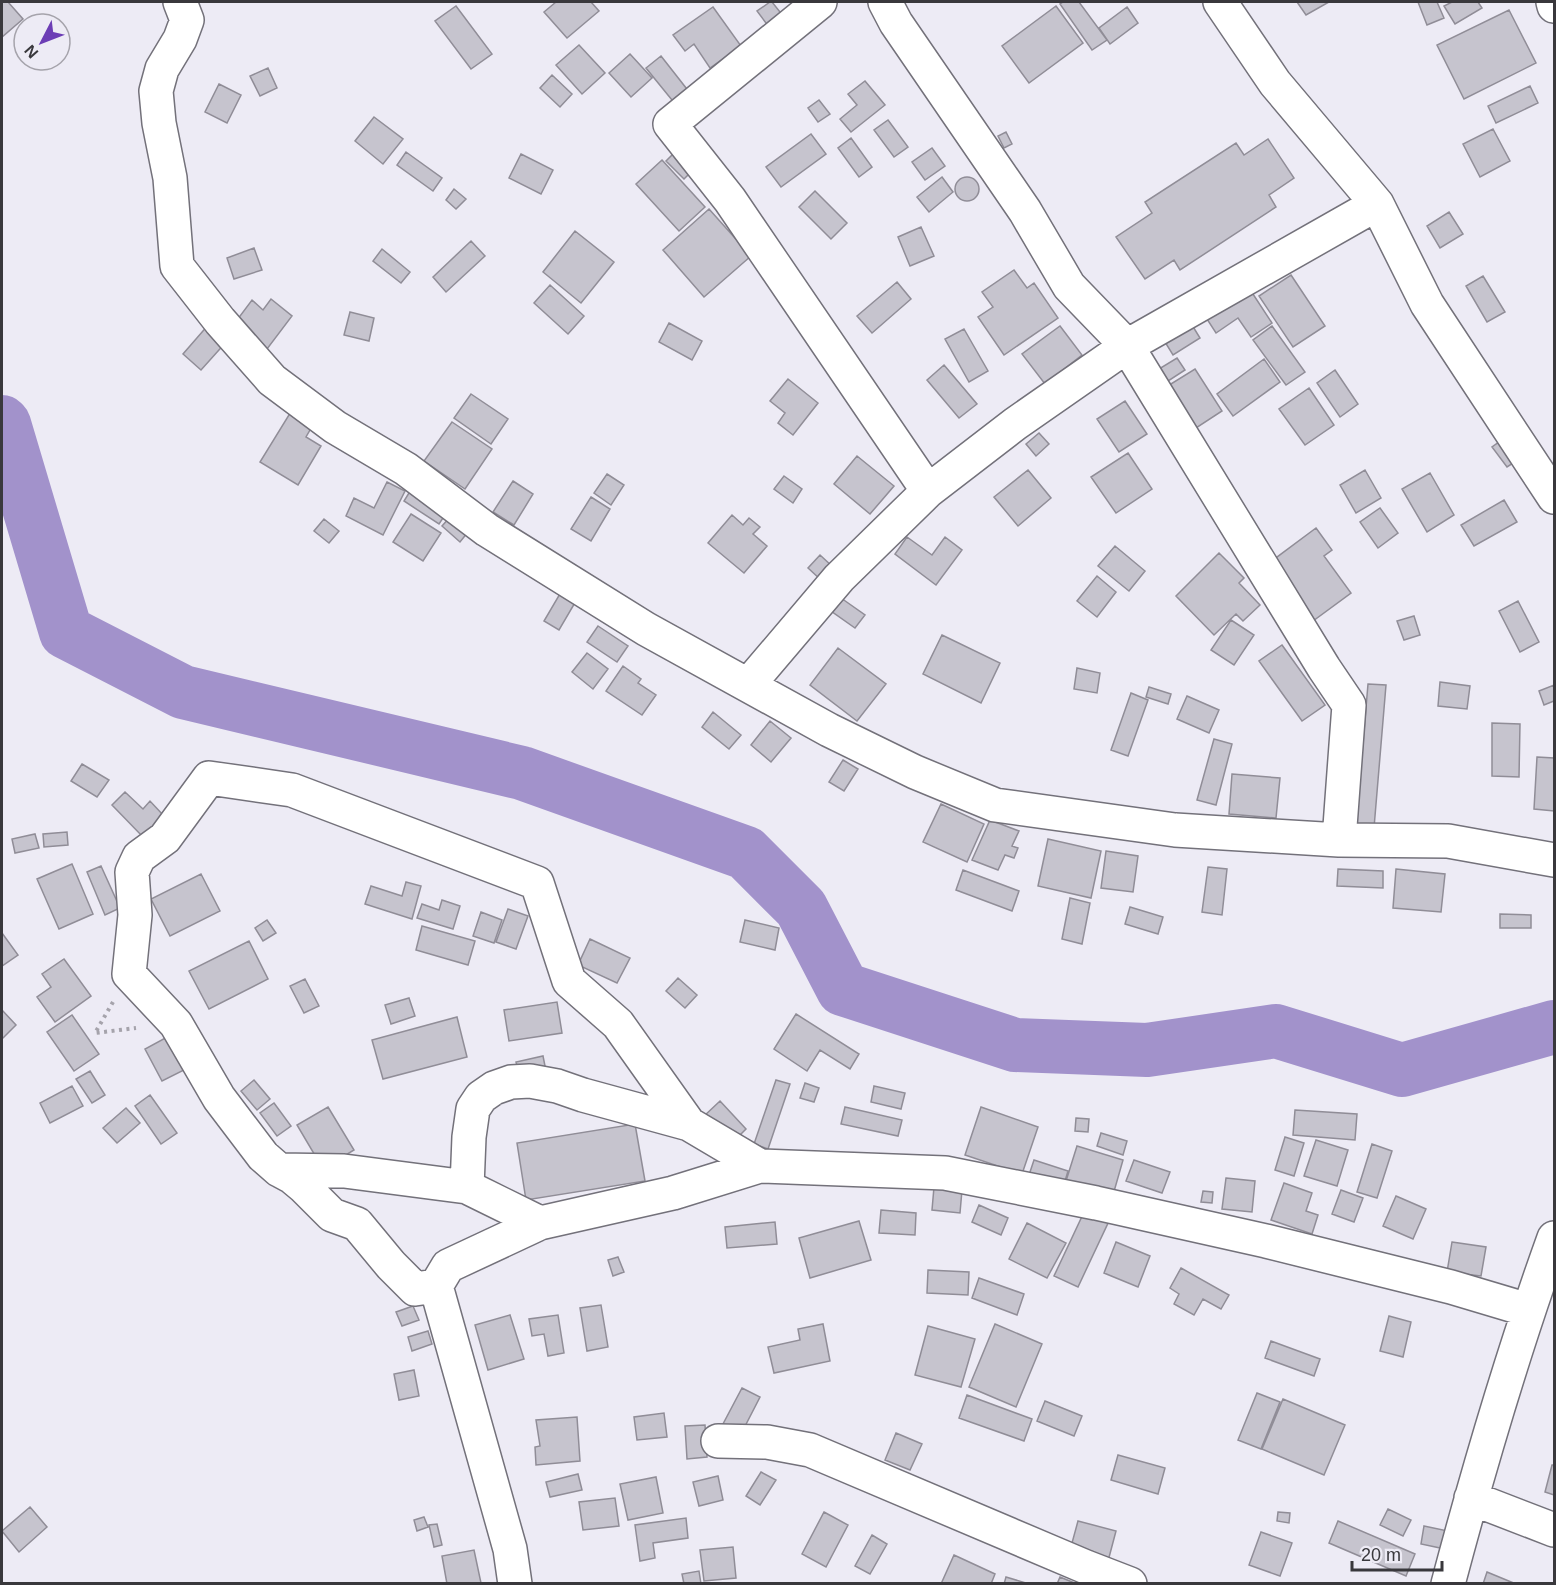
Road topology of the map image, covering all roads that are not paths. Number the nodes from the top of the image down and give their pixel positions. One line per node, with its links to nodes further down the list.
1 (180, 2): 11 (street)
2 (820, 2): 9 (street)
3 (885, 2): 8 (street)
4 (1220, 2): 7 (street)
5 (1552, 2): 6 (street)
6 (1554, 6)
7 (1377, 204): 8 (street); 10 (street)
8 (1127, 346): 9 (street); 12 (street)
9 (928, 491): 11 (street)
10 (1554, 497)
11 (749, 684): 12 (street)
12 (1339, 840): 13 (street)
13 (1554, 860)
14 (689, 1124): 15 (street); 16 (street); 17 (street)
15 (760, 1166): 18 (street); 21 (street)
16 (279, 1170): 17 (street); 20 (street)
17 (466, 1187): 18 (street)
18 (540, 1223): 20 (street)
19 (1554, 1238): 21 (street)
20 (436, 1286): 25 (street)
21 (1528, 1310): 23 (street)
22 (718, 1441): 26 (street)
23 (1471, 1498): 24 (street); 27 (street)
24 (1554, 1530)
25 (514, 1584)
26 (1131, 1584)
27 (1448, 1584)

